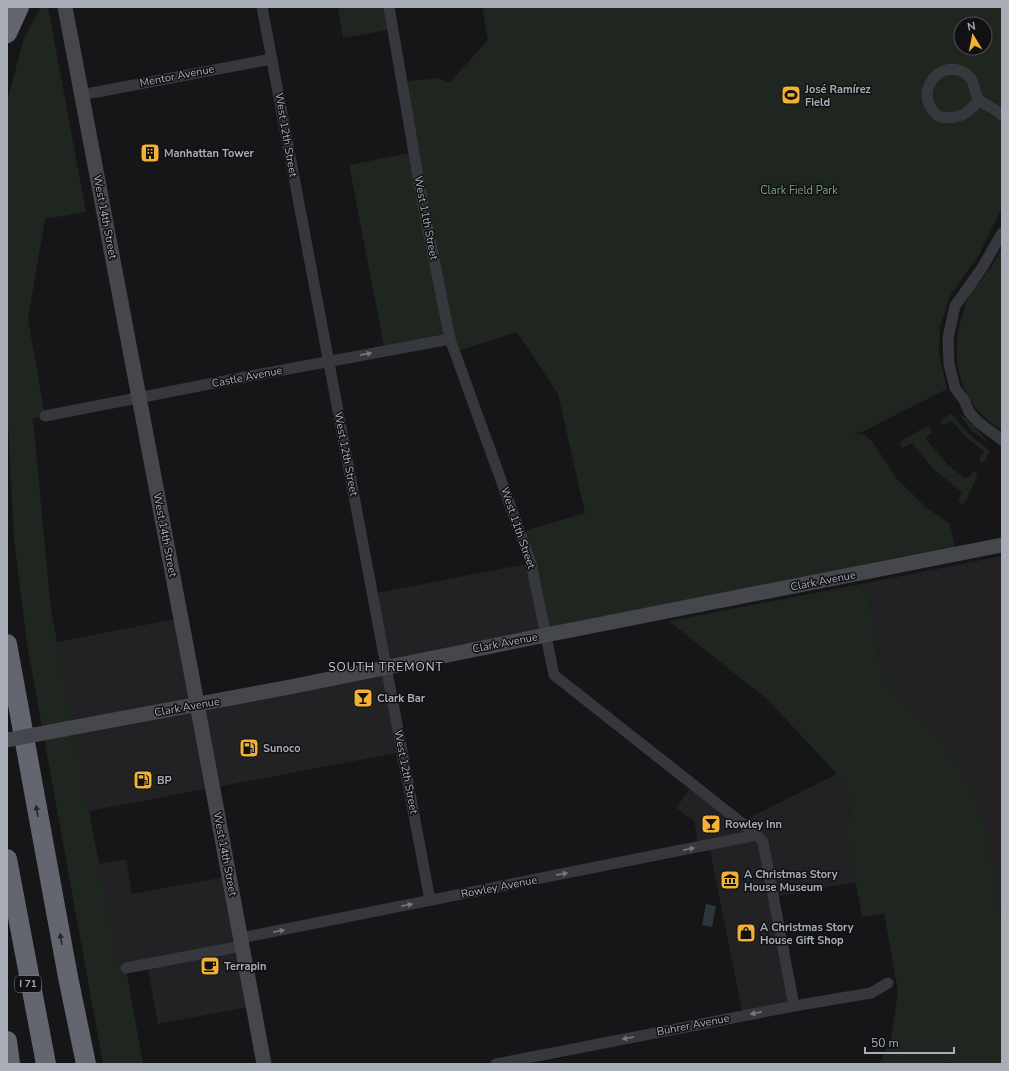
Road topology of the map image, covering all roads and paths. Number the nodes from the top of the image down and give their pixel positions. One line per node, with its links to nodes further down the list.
1 (19, 7): 5 (highway)
2 (262, 7): 6 (street, West 12th Street)
3 (389, 7): 11 (street, West 11th Street)
4 (65, 8): 7 (street, West 14th Street)
5 (7, 33)
6 (272, 59): 7 (street, Mentor Avenue); 12 (street, West 12th Street)
7 (81, 95): 13 (street, West 14th Street)
8 (979, 100): 8 (street); 9 (street)
9 (1002, 115)
10 (1002, 233): 15 (street)
11 (450, 339): 12 (street, Castle Avenue, one-way to 11); 17 (street, West 11th Street)
12 (328, 361): 13 (street, Castle Avenue); 19 (street, West 12th Street)
13 (139, 399): 14 (street, Castle Avenue); 20 (street, West 14th Street)
14 (45, 416)
15 (1002, 440)
16 (1002, 546): 17 (street, Clark Avenue)
17 (546, 635): 19 (street, Clark Avenue); 22 (street, West 11th Street)
18 (7, 644): 28 (highway, one-way to 18)
19 (386, 667): 20 (street, Clark Avenue); 24 (street, West 12th Street)
20 (198, 705): 21 (street, Clark Avenue, bridge); 26 (street, West 14th Street)
21 (7, 740)
22 (757, 835): 24 (street, Rowley Avenue, one-way to 22); 30 (street, West 11th Street)
23 (7, 859): 25 (highway, I 71)
24 (430, 900): 26 (street, Rowley Avenue, one-way to 24)
25 (16, 904): 33 (highway, I 71); 34 (highway)
26 (242, 942): 27 (street, Rowley Avenue); 37 (street, West 14th Street)
27 (126, 968)
28 (68, 977): 35 (highway); 36 (highway)
29 (888, 983): 30 (street, Buhrer Avenue)
30 (794, 1006): 38 (street, Buhrer Avenue, one-way to 38)
31 (7, 1041): 32 (highway)
32 (10, 1064)
33 (38, 1064)
34 (46, 1064)
35 (80, 1064)
36 (86, 1064)
37 (264, 1064)
38 (496, 1064)

